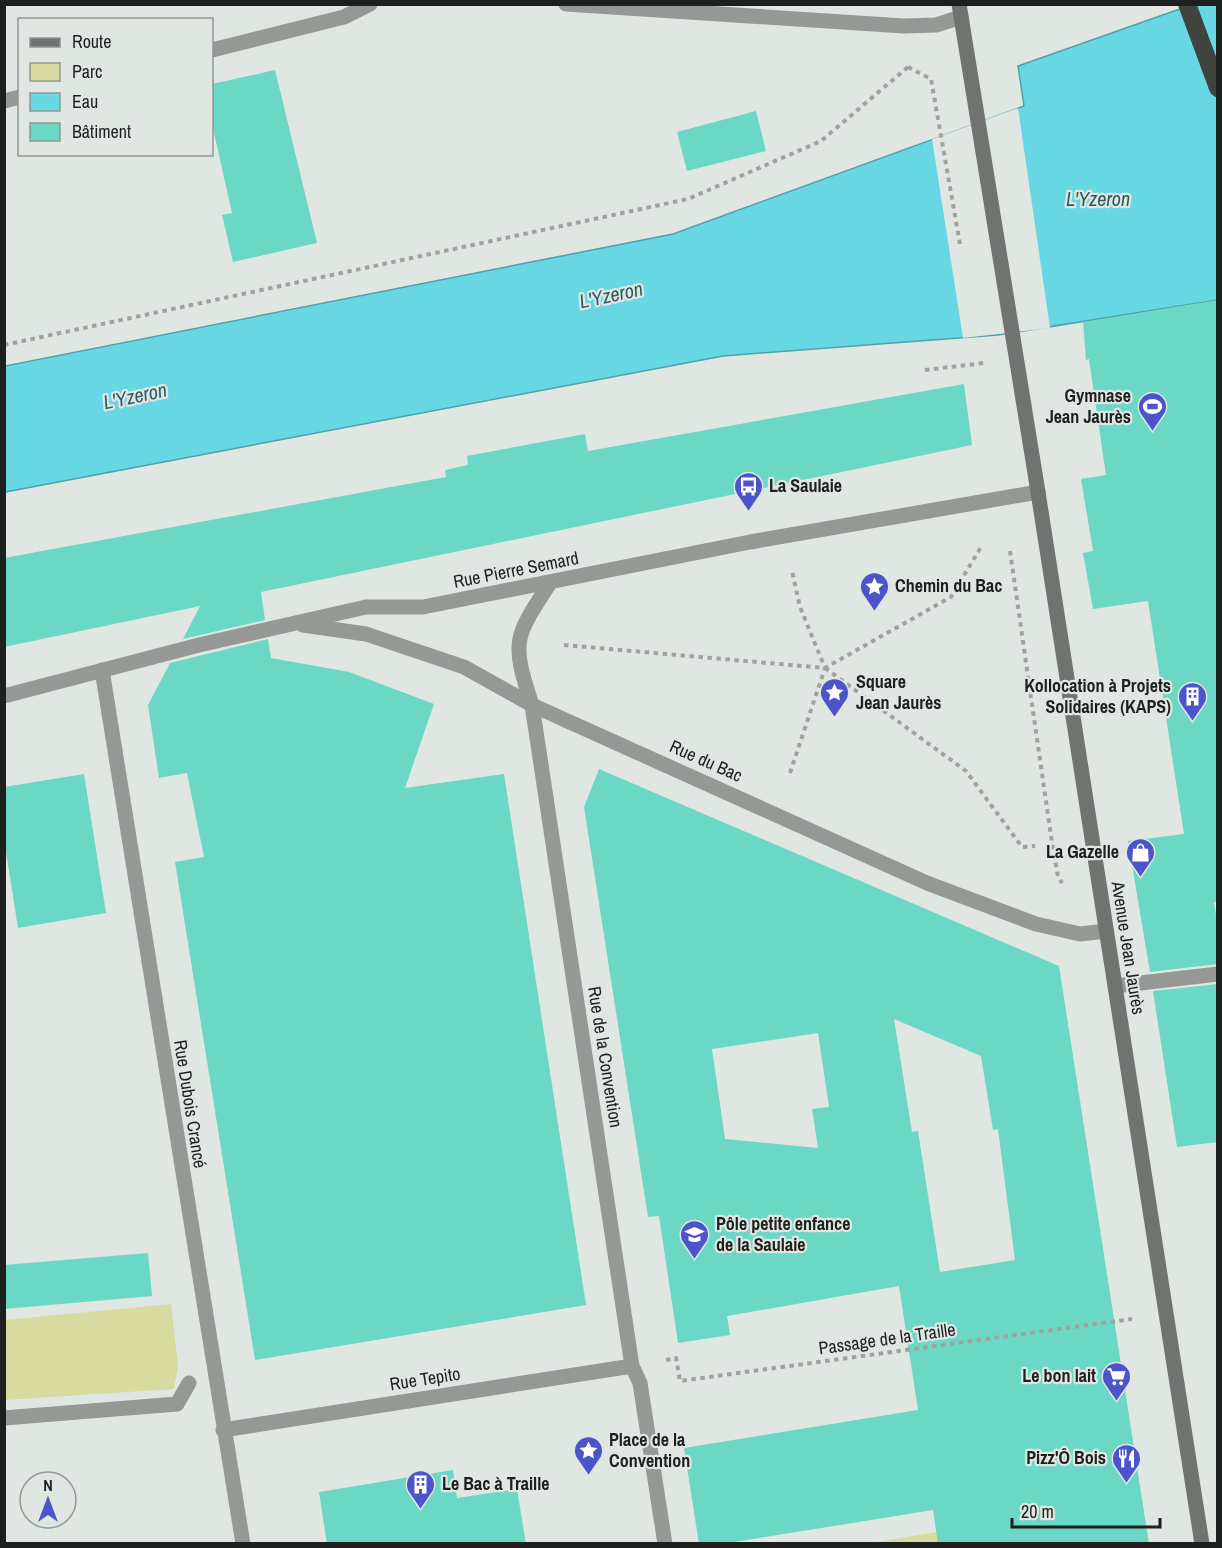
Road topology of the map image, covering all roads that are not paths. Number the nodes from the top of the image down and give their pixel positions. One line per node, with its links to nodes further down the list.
1 (370, 4): 5 (street)
2 (566, 4): 4 (street)
3 (1187, 4): 6 (highway)
4 (960, 11): 7 (main road, Avenue Jean Jaurès)
5 (213, 50)
6 (1218, 88)
7 (1038, 492): 8 (street, Rue Pierre Semard); 13 (main road, Avenue Jean Jaurès)
8 (550, 583): 9 (street, Rue Pierre Semard); 12 (street, Rue de la Convention)
9 (291, 623): 10 (street, Rue Pierre Semard); 12 (street, Rue du Bac)
10 (102, 670): 11 (street, Rue Pierre Semard); 19 (street, Rue Dubois Crancé)
11 (4, 696)
12 (532, 705): 13 (street, Rue du Bac); 16 (street, Rue de la Convention)
13 (1106, 931): 15 (main road, Avenue Jean Jaurès)
14 (1218, 974): 15 (street)
15 (1114, 986): 22 (main road, Avenue Jean Jaurès)
16 (632, 1366): 19 (street, Rue Tepito); 21 (street, Rue de la Convention)
17 (189, 1383): 18 (street)
18 (4, 1418)
19 (224, 1430): 20 (street, Rue Dubois Crancé)
20 (243, 1544)
21 (665, 1544)
22 (1202, 1544)

